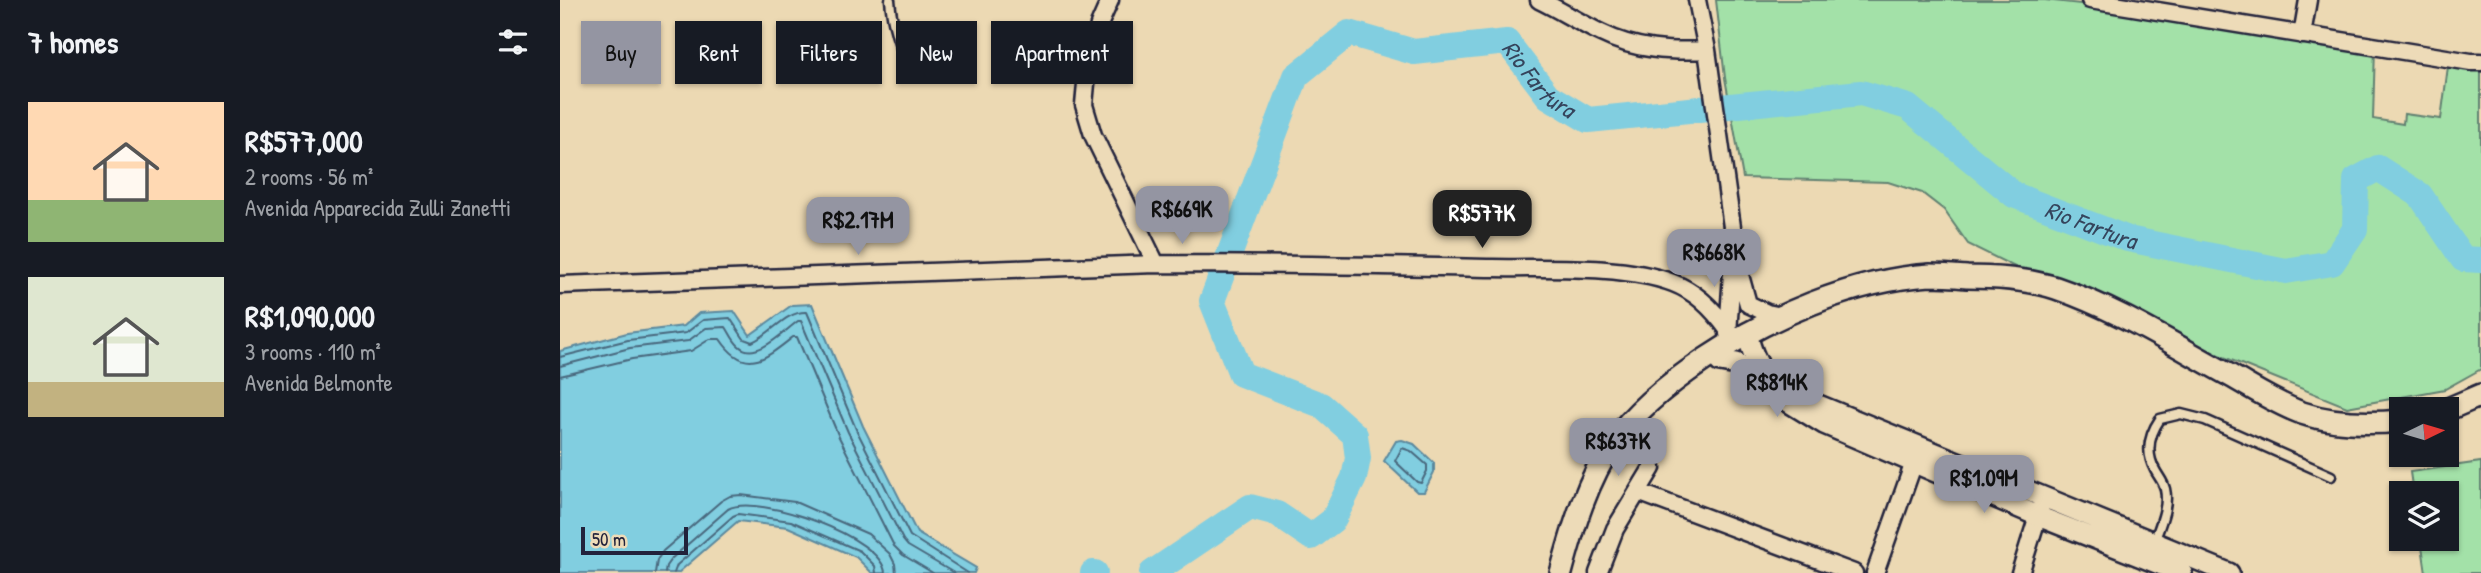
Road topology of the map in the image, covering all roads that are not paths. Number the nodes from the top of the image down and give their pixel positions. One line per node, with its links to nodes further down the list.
1 (890, 0): 8 (lane)
2 (1110, 0): 13 (street)
3 (1539, 0): 10 (street)
4 (1697, 0): 10 (street)
5 (2091, 0): 7 (street)
6 (2308, 0): 9 (street)
7 (2168, 6): 9 (street)
8 (896, 35)
9 (2302, 35): 11 (street)
10 (1707, 50): 12 (street)
11 (2481, 62)
12 (1734, 241): 17 (street); 18 (street)
13 (1156, 264): 14 (street); 16 (street)
14 (560, 285)
15 (1828, 299): 19 (main road); 20 (main road); 23 (main road)
16 (1707, 304): 18 (street); 20 (street)
17 (1748, 304): 18 (street); 19 (street); 20 (street)
18 (1730, 313): 20 (street)
19 (1782, 316): 20 (main road)
20 (1734, 348): 24 (street); 31 (main road)
21 (2481, 395): 22 (main road)
22 (2459, 404)
23 (2389, 422)
24 (1917, 454): 28 (street); 34 (street)
25 (1652, 468): 27 (street)
26 (2331, 476): 29 (lane)
27 (1637, 492): 32 (street); 33 (street)
28 (2041, 507): 29 (street); 30 (street); 35 (street)
29 (2154, 541): 30 (lane); 37 (street)
30 (2145, 560): 36 (street)
31 (1560, 573)
32 (1598, 573)
33 (1854, 573)
34 (1875, 573)
35 (2020, 573)
36 (2182, 573)
37 (2229, 573)

